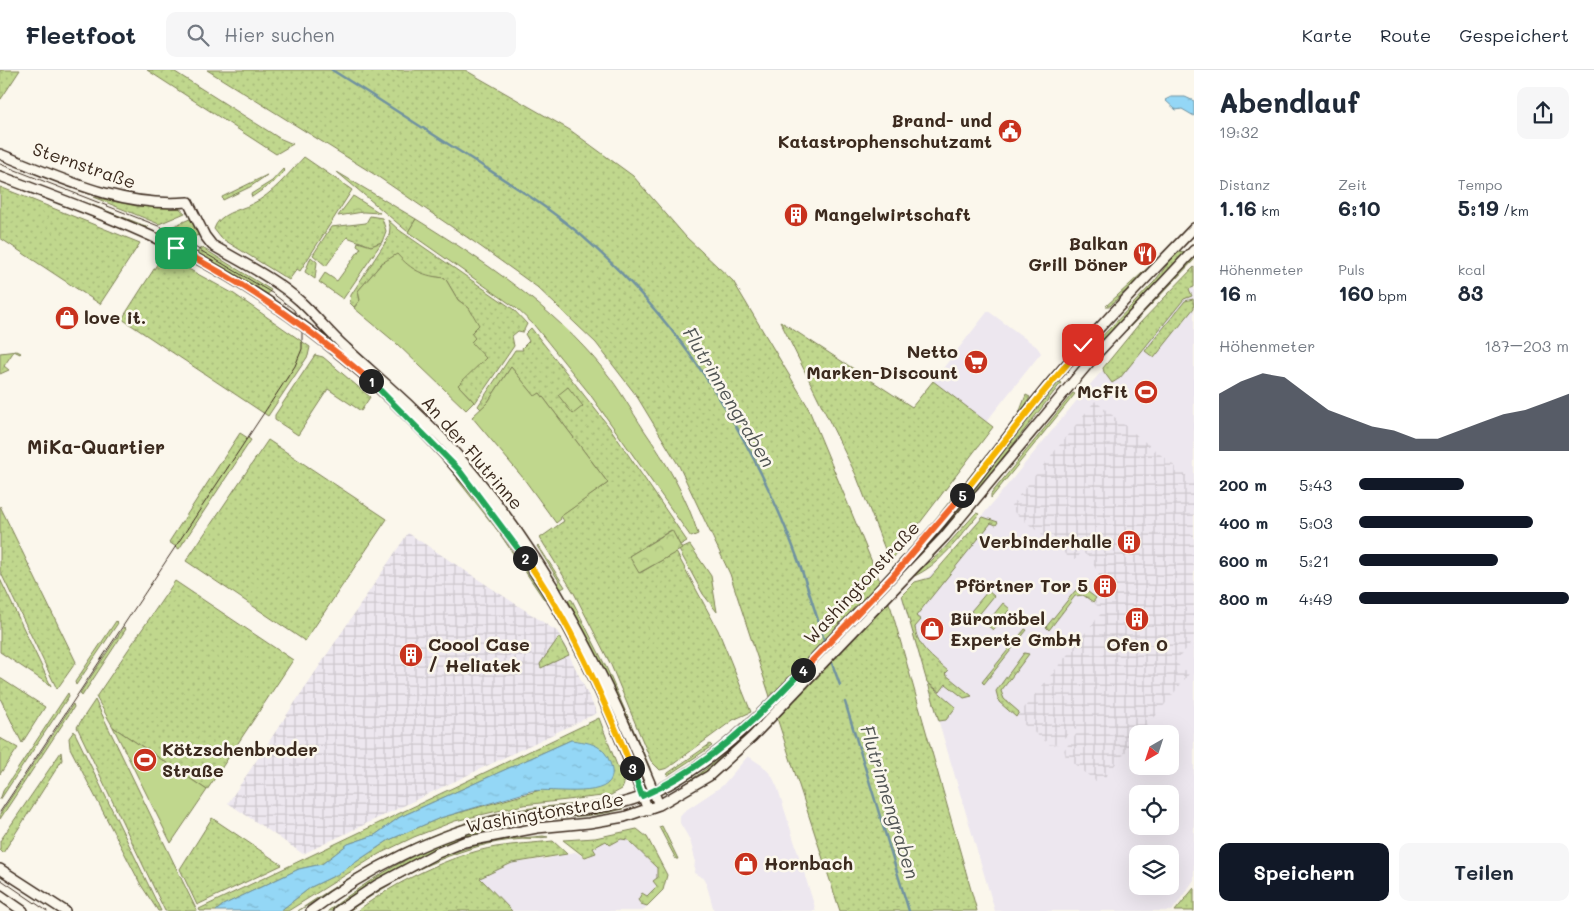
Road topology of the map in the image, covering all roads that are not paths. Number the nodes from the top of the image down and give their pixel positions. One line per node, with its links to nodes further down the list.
1 (0, 154): 3 (main road, Sternstraße)
2 (0, 176): 7 (main road, An der Flutrinne)
3 (188, 202): 6 (main road, An der Flutrinne)
4 (1194, 228): 6 (main road, Washingtonstraße)
5 (1194, 250): 8 (main road, Washingtonstraße)
6 (654, 791): 7 (main road, Washingtonstraße); 8 (main road, An der Flutrinne)
7 (642, 796): 9 (main road, An der Flutrinne); 14 (main road, Washingtonstraße)
8 (659, 805): 9 (main road, Washingtonstraße)
9 (648, 810): 15 (main road, Washingtonstraße)
10 (0, 869): 13 (main road)
11 (0, 896): 12 (main road)
12 (23, 911)
13 (65, 911)
14 (311, 911)
15 (338, 911)

